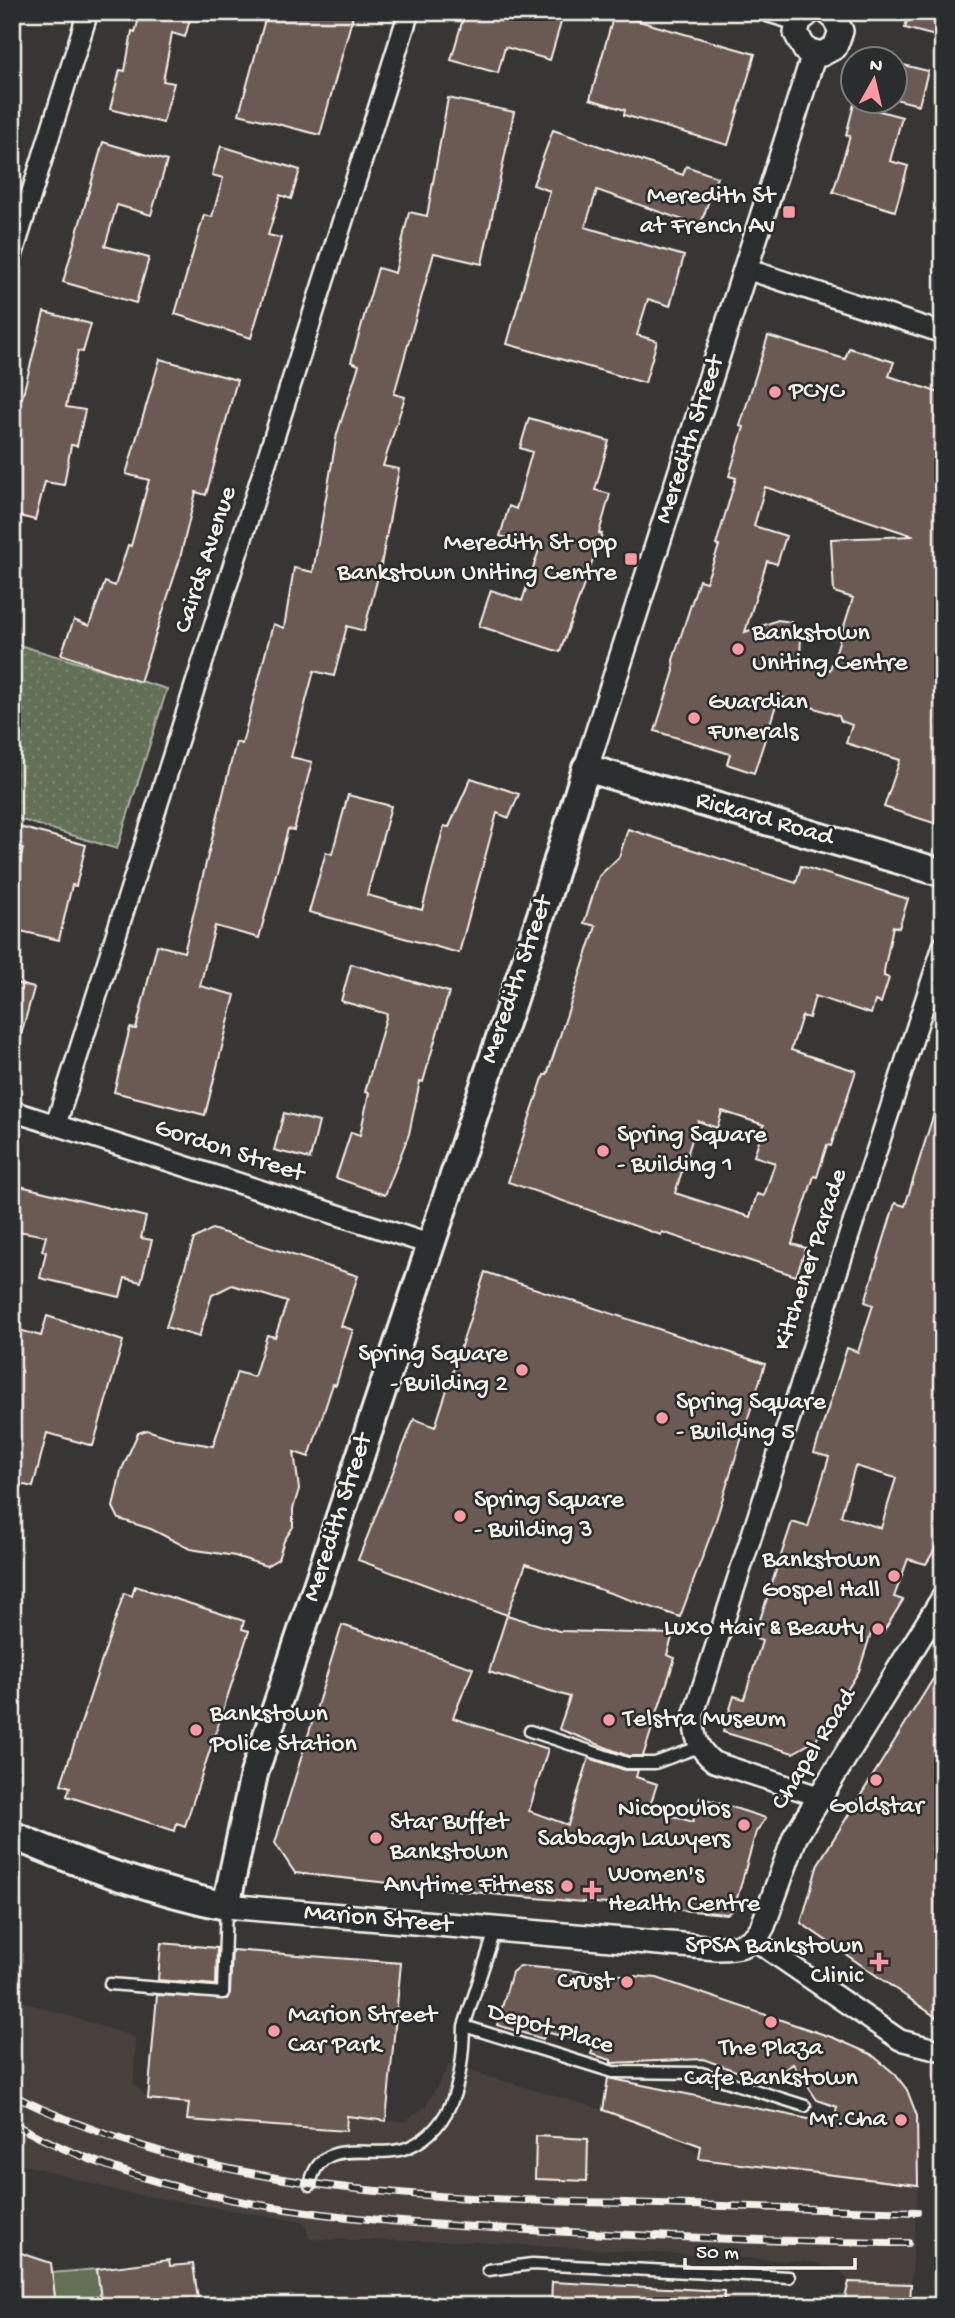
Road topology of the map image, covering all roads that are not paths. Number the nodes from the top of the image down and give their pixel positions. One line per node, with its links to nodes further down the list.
1 (88, 12): 7 (street)
2 (409, 12): 14 (street, Cairds Avenue)
3 (769, 12): 5 (street)
4 (827, 12): 6 (street)
5 (805, 17): 6 (street)
6 (814, 54): 8 (street, Meredith Street)
7 (12, 256)
8 (746, 269): 9 (street); 10 (street, Meredith Street)
9 (943, 333)
10 (586, 768): 11 (main road, Rickard Road); 15 (main road, Meredith Street)
11 (943, 873)
12 (943, 946): 18 (street, Kitchener Parade)
13 (12, 1111): 14 (street, Gordon Street)
14 (56, 1124): 15 (street, Gordon Street)
15 (429, 1244): 21 (main road, Meredith Street)
16 (943, 1599): 19 (street, Chapel Road)
17 (530, 1731): 18 (lane)
18 (699, 1746): 19 (street)
19 (818, 1796): 23 (street, Chapel Road)
20 (12, 1835): 21 (main road, Marion Street)
21 (226, 1906): 22 (street, Marion Street); 24 (lane)
22 (496, 1930): 23 (street, Marion Street); 25 (lane, Depot Place)
23 (754, 1940): 26 (street)
24 (110, 1984)
25 (464, 2026): 27 (lane, Depot Place); 28 (lane)
26 (943, 2051)
27 (805, 2106)
28 (310, 2185)
29 (488, 2270): 30 (lane)
30 (789, 2277)

